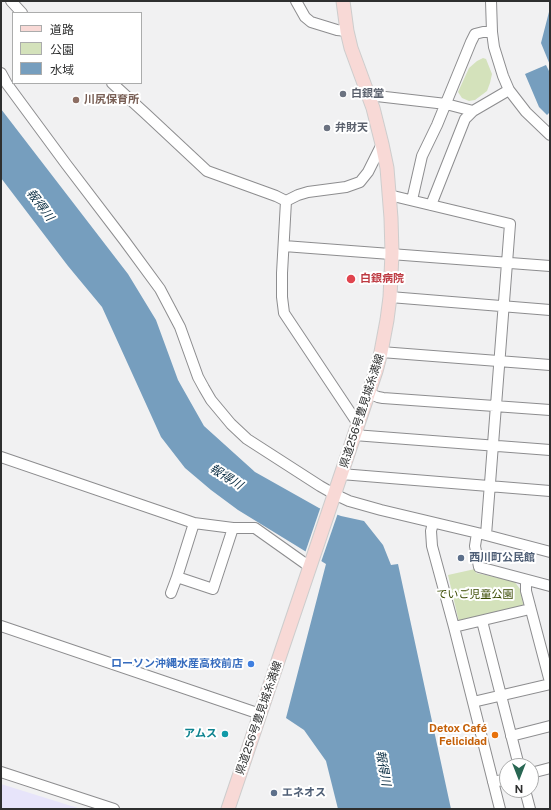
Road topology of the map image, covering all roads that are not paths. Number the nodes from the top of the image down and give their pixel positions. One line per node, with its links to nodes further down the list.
1 (11, 1): 5 (street)
2 (296, 1): 6 (street)
3 (344, 1): 6 (main road, 県道256号豊見城糸満線)
4 (491, 1): 7 (street)
5 (21, 12)
6 (347, 31): 11 (main road, 県道256号豊見城糸満線)
7 (492, 32): 10 (street); 12 (street)
8 (1, 73): 40 (street)
9 (113, 84): 18 (street)
10 (509, 90): 13 (street); 14 (street)
11 (368, 95): 12 (street); 15 (main road, 県道256号豊見城糸満線)
12 (446, 104): 13 (street); 17 (street)
13 (473, 111): 19 (street)
14 (550, 135)
15 (382, 144): 16 (main road, 県道256号豊見城糸満線); 18 (street)
16 (389, 195): 17 (street); 21 (main road, 県道256号豊見城糸満線)
17 (412, 200): 19 (street)
18 (286, 201): 20 (street)
19 (431, 205): 22 (street)
20 (284, 246): 21 (street); 33 (street)
21 (392, 253): 22 (street); 24 (main road, 県道256号豊見城糸満線)
22 (507, 262): 23 (street); 25 (street)
23 (550, 266)
24 (390, 297): 25 (street); 27 (main road, 県道256号豊見城糸満線)
25 (504, 306): 26 (street); 28 (street)
26 (550, 310)
27 (381, 352): 28 (street); 30 (main road, 県道256号豊見城糸満線)
28 (500, 361): 29 (street); 31 (street)
29 (550, 365)
30 (368, 393): 31 (street); 33 (main road, 県道256号豊見城糸満線)
31 (496, 406): 32 (street); 34 (street)
32 (550, 410)
33 (356, 430): 34 (street); 37 (main road, 県道256号豊見城糸満線)
34 (493, 446): 35 (street); 38 (street)
35 (550, 450)
36 (1, 457): 41 (street)
37 (341, 474): 38 (street); 40 (main road, 県道256号豊見城糸満線)
38 (490, 486): 39 (street); 44 (street)
39 (550, 491)
40 (332, 501): 42 (street); 46 (main road, 県道256号豊見城糸満線)
41 (194, 523): 43 (street); 47 (street)
42 (433, 523): 44 (street); 54 (street)
43 (233, 528): 46 (street); 47 (street)
44 (482, 534): 45 (street); 48 (street)
45 (550, 552)
46 (311, 564): 58 (main road, 県道256号豊見城糸満線)
47 (177, 577): 50 (street)
48 (526, 580): 49 (street); 51 (street)
49 (550, 586)
50 (171, 593)
51 (530, 608): 52 (street); 55 (street)
52 (482, 621): 54 (street); 56 (street)
53 (1, 626): 58 (street)
54 (454, 627): 57 (street)
55 (550, 683): 56 (street)
56 (501, 696): 57 (street); 60 (street)
57 (473, 702): 66 (street)
58 (260, 714): 69 (main road, 県道256号豊見城糸満線)
59 (550, 726): 60 (street)
60 (511, 736): 61 (street)
61 (517, 758)
62 (550, 768): 63 (street)
63 (539, 771)
64 (1, 772): 68 (street)
65 (499, 781): 66 (street)
66 (493, 782): 70 (street)
67 (527, 798): 71 (street)
68 (114, 809)
69 (228, 809)
70 (500, 809)
71 (530, 809)

